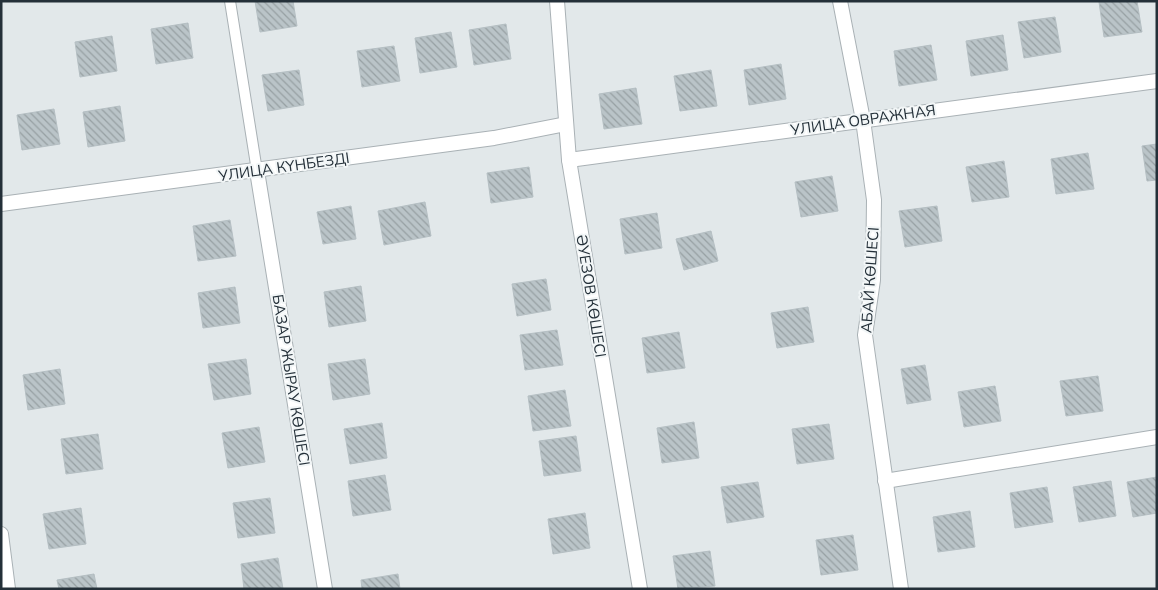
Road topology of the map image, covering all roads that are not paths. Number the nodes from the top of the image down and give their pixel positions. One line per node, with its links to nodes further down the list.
1 (230, 1): 8 (lane)
2 (557, 1): 6 (street, ӘУЕЗОВ КӨШЕСІ)
3 (840, 1): 5 (street, АБАЙ КӨШЕСІ)
4 (1157, 81): 5 (street, УЛИЦА ОВРАЖНАЯ)
5 (863, 120): 7 (street, УЛИЦА ОВРАЖНАЯ); 11 (street, АБАЙ КӨШЕСІ)
6 (566, 124): 7 (street, ӘУЕЗОВ КӨШЕСІ); 8 (street, УЛИЦА КҮНБЕЗДІ)
7 (569, 160): 15 (street, ӘУЕЗОВ КӨШЕСІ)
8 (256, 170): 9 (street, УЛИЦА КҮНБЕЗДІ); 14 (street, БАЗАР ЖЫРАУ КӨШЕСІ)
9 (1, 204)
10 (1157, 437): 11 (street)
11 (885, 481): 16 (street, АБАЙ КӨШЕСІ)
12 (1, 534): 13 (street)
13 (8, 589)
14 (325, 589)
15 (640, 589)
16 (900, 589)

